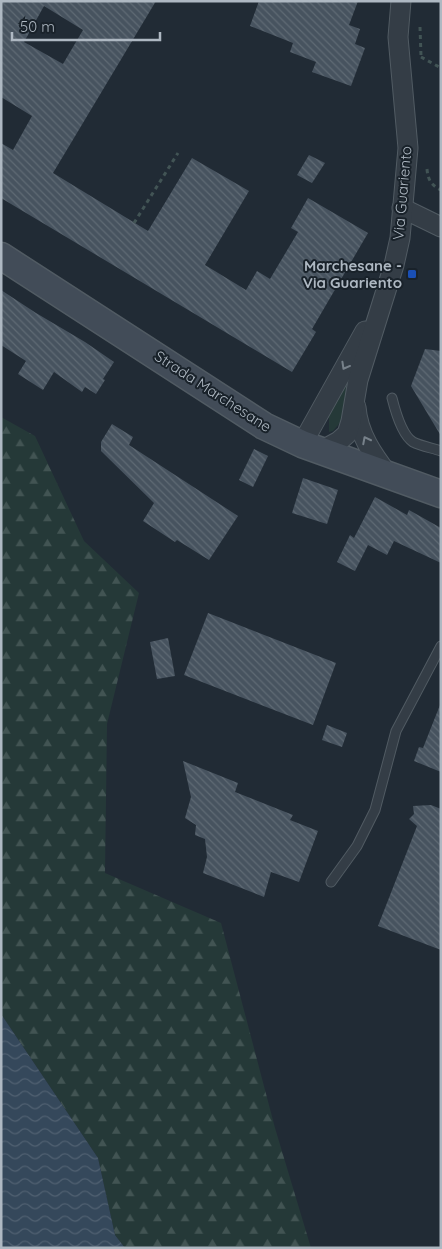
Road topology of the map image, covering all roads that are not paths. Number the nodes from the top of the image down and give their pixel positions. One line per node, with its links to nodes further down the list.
1 (401, 1): 2 (street, Via Guariento)
2 (402, 208): 3 (street); 5 (street, Via Guariento)
3 (441, 226)
4 (1, 256): 8 (main road, Strada Marchesane)
5 (386, 293): 6 (street, Via Guariento); 8 (street, Via Guariento, one-way to 8)
6 (355, 398): 8 (street, Via Guariento); 10 (street, Via Guariento, one-way to 6)
7 (392, 398): 9 (lane)
8 (309, 447): 10 (main road, Strada Marchesane)
9 (441, 451)
10 (390, 476): 11 (main road, Strada Marchesane)
11 (441, 494)
12 (441, 646): 13 (lane)
13 (331, 882)

